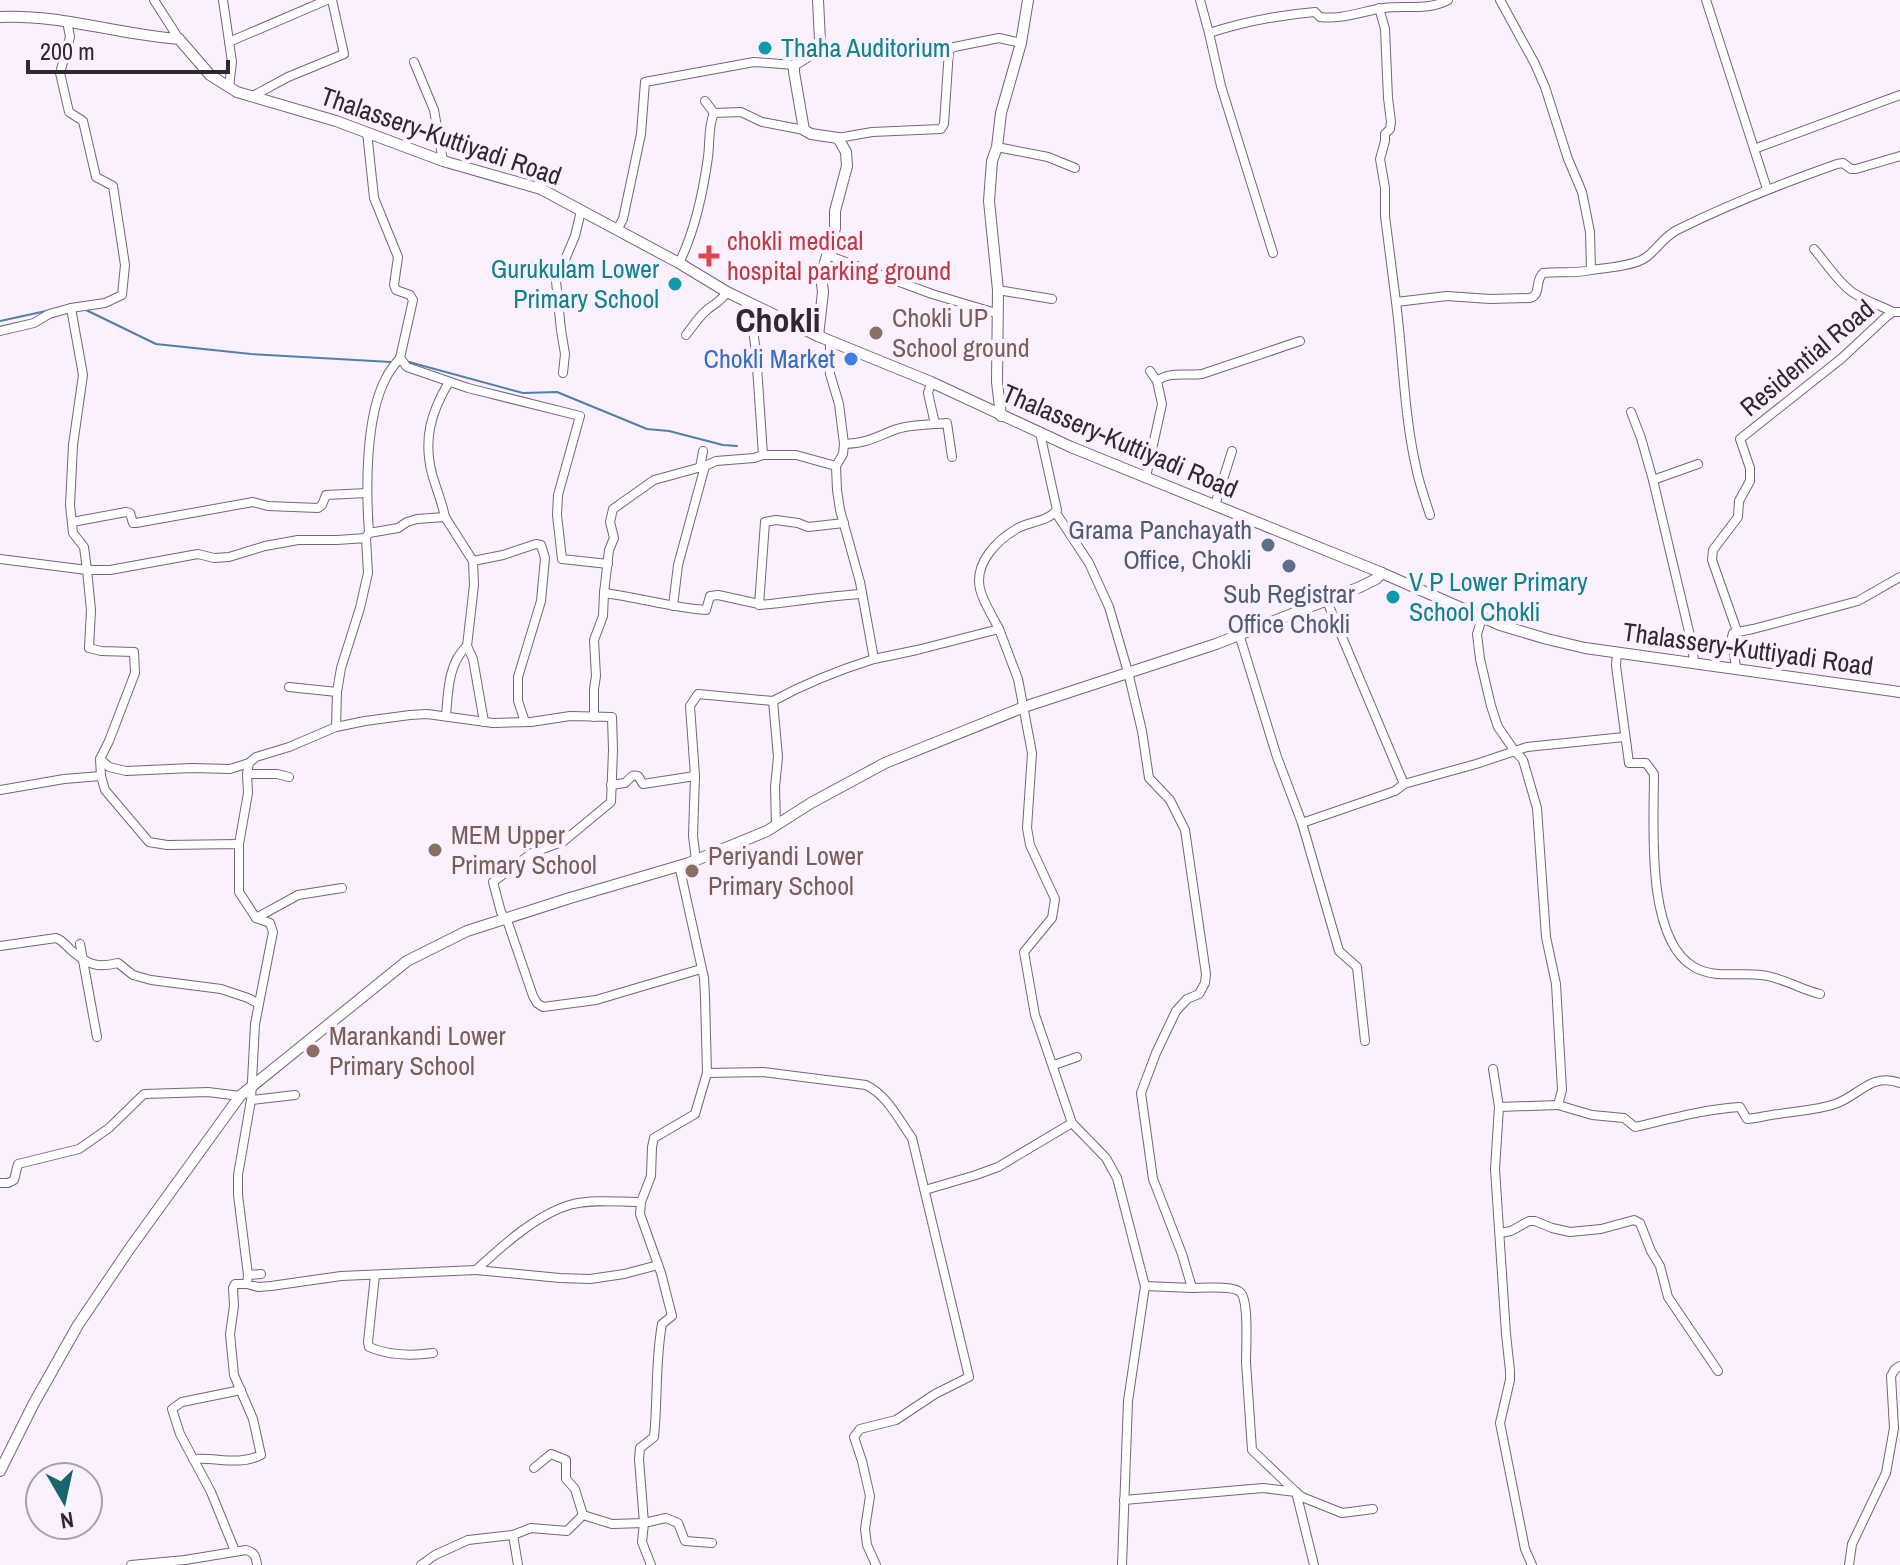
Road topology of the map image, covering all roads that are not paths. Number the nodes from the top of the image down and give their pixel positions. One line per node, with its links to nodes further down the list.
1 (154, 0): 14 (street)
2 (223, 0): 15 (street)
3 (330, 0): 15 (street); 21 (street)
4 (818, 0): 18 (main road)
5 (1028, 0): 16 (main road)
6 (1200, 0): 13 (street)
7 (1448, 0): 10 (street)
8 (1500, 0): 39 (street)
9 (1706, 0): 28 (street)
10 (1379, 8): 13 (street); 43 (street)
11 (0, 17): 12 (main road)
12 (67, 21): 14 (main road); 45 (street)
13 (1209, 33): 36 (street)
14 (179, 39): 19 (main road, Thalassery-Kuttiyadi Road)
15 (229, 42): 19 (street)
16 (1021, 43): 26 (street); 27 (main road)
17 (414, 62): 30 (street)
18 (794, 65): 24 (main road); 34 (street)
19 (229, 87): 21 (main road, Thalassery-Kuttiyadi Road)
20 (1900, 95): 28 (street)
21 (251, 97): 25 (main road, Thalassery-Kuttiyadi Road)
22 (705, 101): 23 (street)
23 (714, 113): 24 (street); 38 (street)
24 (804, 130): 26 (main road)
25 (367, 132): 30 (main road, Thalassery-Kuttiyadi Road); 53 (street)
26 (838, 138): 37 (main road)
27 (997, 147): 31 (street); 40 (main road)
28 (1754, 149): 32 (street)
29 (1900, 156): 32 (street)
30 (443, 161): 33 (main road, Thalassery-Kuttiyadi Road)
31 (1075, 168)
32 (1767, 189): 39 (street)
33 (581, 211): 34 (main road, Thalassery-Kuttiyadi Road); 55 (street)
34 (617, 230): 38 (main road, Thalassery-Kuttiyadi Road)
35 (1814, 249): 46 (street)
36 (1273, 253)
37 (827, 255): 47 (street); 50 (main road)
38 (679, 263): 41 (main road, Thalassery-Kuttiyadi Road)
39 (1591, 270): 43 (street)
40 (998, 290): 42 (street); 47 (main road)
41 (727, 292): 44 (main road, Thalassery-Kuttiyadi Road); 49 (street)
42 (1052, 299)
43 (1396, 302): 76 (street)
44 (752, 304): 50 (main road, Thalassery-Kuttiyadi Road); 66 (street)
45 (73, 308): 48 (street); 78 (street)
46 (1898, 311): 96 (street, Residential Road)
47 (996, 313): 60 (main road)
48 (0, 331)
49 (686, 335)
50 (818, 336): 51 (main road, Thalassery-Kuttiyadi Road)
51 (830, 341): 58 (main road, Thalassery-Kuttiyadi Road); 63 (street)
52 (1300, 341): 56 (street)
53 (400, 358): 57 (street); 73 (street)
54 (1150, 371): 56 (street)
55 (563, 373)
56 (1157, 381): 71 (street)
57 (449, 382): 77 (street); 83 (street)
58 (931, 382): 60 (main road, Thalassery-Kuttiyadi Road); 61 (street)
59 (1631, 412): 72 (street)
60 (1001, 416): 62 (main road, Thalassery-Kuttiyadi Road)
61 (935, 424): 63 (street); 67 (street)
62 (1040, 433): 71 (main road, Thalassery-Kuttiyadi Road); 75 (street)
63 (844, 444): 69 (street)
64 (703, 451): 70 (street)
65 (1232, 451): 74 (street)
66 (763, 455): 69 (street); 70 (street)
67 (952, 457)
68 (1698, 464): 72 (street)
69 (836, 466): 79 (street)
70 (702, 467): 85 (street); 93 (street)
71 (1146, 477): 74 (main road, Thalassery-Kuttiyadi Road)
72 (1653, 480): 101 (street)
73 (367, 493): 78 (street); 80 (street)
74 (1215, 505): 87 (main road, Thalassery-Kuttiyadi Road)
75 (1056, 513): 95 (street); 103 (street)
76 (1430, 515)
77 (445, 517): 80 (street); 84 (street)
78 (72, 522): 86 (street)
79 (844, 523): 90 (street); 92 (street)
80 (368, 535): 86 (street); 105 (street)
81 (545, 558): 83 (street); 84 (street); 112 (street)
82 (0, 559): 86 (street)
83 (562, 559): 85 (street)
84 (473, 561): 98 (street)
85 (608, 564): 89 (street)
86 (87, 570): 116 (street)
87 (1382, 573): 91 (main road); 94 (main road, Thalassery-Kuttiyadi Road)
88 (1900, 577): 96 (street)
89 (604, 593): 93 (street); 110 (street)
90 (862, 594): 92 (street); 100 (street)
91 (1326, 599): 97 (main road); 122 (street)
92 (759, 604): 93 (street)
93 (673, 606)
94 (1482, 618): 99 (main road, Thalassery-Kuttiyadi Road); 115 (street)
95 (999, 629): 100 (street); 108 (street)
96 (1737, 631): 102 (street)
97 (1239, 634): 103 (main road); 125 (street)
98 (467, 646): 109 (street); 111 (street)
99 (1617, 653): 101 (main road, Thalassery-Kuttiyadi Road); 114 (street)
100 (874, 659): 107 (street)
101 (1694, 662): 102 (main road, Thalassery-Kuttiyadi Road)
102 (1736, 668): 106 (main road, Thalassery-Kuttiyadi Road)
103 (1128, 672): 108 (main road); 162 (street)
104 (289, 687): 105 (street)
105 (337, 692): 113 (street)
106 (1900, 692)
107 (773, 701): 120 (street); 126 (street)
108 (1024, 707): 126 (main road); 142 (street)
109 (446, 716): 111 (street); 113 (street)
110 (594, 717): 112 (street); 123 (street)
111 (484, 722): 112 (street)
112 (525, 722)
113 (336, 727): 117 (street)
114 (1624, 737): 115 (street); 137 (street)
115 (1514, 750): 122 (street); 149 (street)
116 (100, 759): 117 (street); 119 (street)
117 (249, 763): 118 (street)
118 (247, 774): 121 (street); 127 (street)
119 (101, 776): 124 (street); 127 (street)
120 (695, 776): 123 (street); 128 (street)
121 (289, 777)
122 (1404, 784): 125 (street)
123 (611, 785): 132 (street)
124 (0, 790)
125 (1302, 823): 140 (street)
126 (776, 826): 128 (main road)
127 (239, 844): 131 (street)
128 (696, 860): 129 (main road)
129 (679, 865): 132 (main road); 136 (street)
130 (342, 888): 131 (street)
131 (256, 918): 138 (street)
132 (505, 918): 136 (street); 146 (main road)
133 (80, 944): 135 (street)
134 (0, 946): 135 (street)
135 (82, 957): 138 (street); 139 (street)
136 (701, 969): 144 (street)
137 (1820, 994)
138 (259, 1004): 146 (street)
139 (97, 1037)
140 (1365, 1041)
141 (1077, 1057): 142 (street)
142 (1054, 1065): 151 (street)
143 (1493, 1069): 150 (street)
144 (707, 1073): 153 (street); 154 (street)
145 (1900, 1083): 149 (street)
146 (252, 1085): 148 (main road)
147 (295, 1095): 148 (street)
148 (245, 1098): 152 (street); 160 (street); 171 (main road)
149 (1558, 1105): 150 (street)
150 (1499, 1107): 155 (street)
151 (1072, 1123): 153 (street); 161 (street)
152 (0, 1183)
153 (925, 1190): 185 (street)
154 (641, 1202): 156 (street); 157 (street)
155 (1500, 1233): 165 (street); 188 (street)
156 (658, 1265): 157 (street); 176 (street)
157 (476, 1270): 159 (street)
158 (261, 1274): 160 (street)
159 (375, 1275): 160 (street); 163 (street)
160 (247, 1279): 166 (street)
161 (1145, 1286): 162 (street); 173 (street)
162 (1192, 1288): 172 (street)
163 (433, 1353)
164 (1900, 1366): 168 (street)
165 (1718, 1371)
166 (241, 1390): 169 (street); 169 (street)
167 (1900, 1455): 168 (street)
168 (1889, 1456): 189 (street)
169 (193, 1459): 179 (street)
170 (534, 1468): 175 (street)
171 (0, 1471)
172 (1296, 1492): 173 (street); 174 (street); 187 (street)
173 (1124, 1500): 186 (street)
174 (1373, 1509)
175 (583, 1515): 176 (street); 177 (street)
176 (644, 1523): 178 (street); 184 (street)
177 (513, 1535): 182 (street); 183 (street)
178 (712, 1543)
179 (235, 1551): 180 (street); 181 (street)
180 (131, 1565)
181 (257, 1565)
182 (421, 1565)
183 (518, 1565)
184 (651, 1565)
185 (876, 1565)
186 (1122, 1565)
187 (1314, 1565)
188 (1532, 1565)
189 (1849, 1565)

